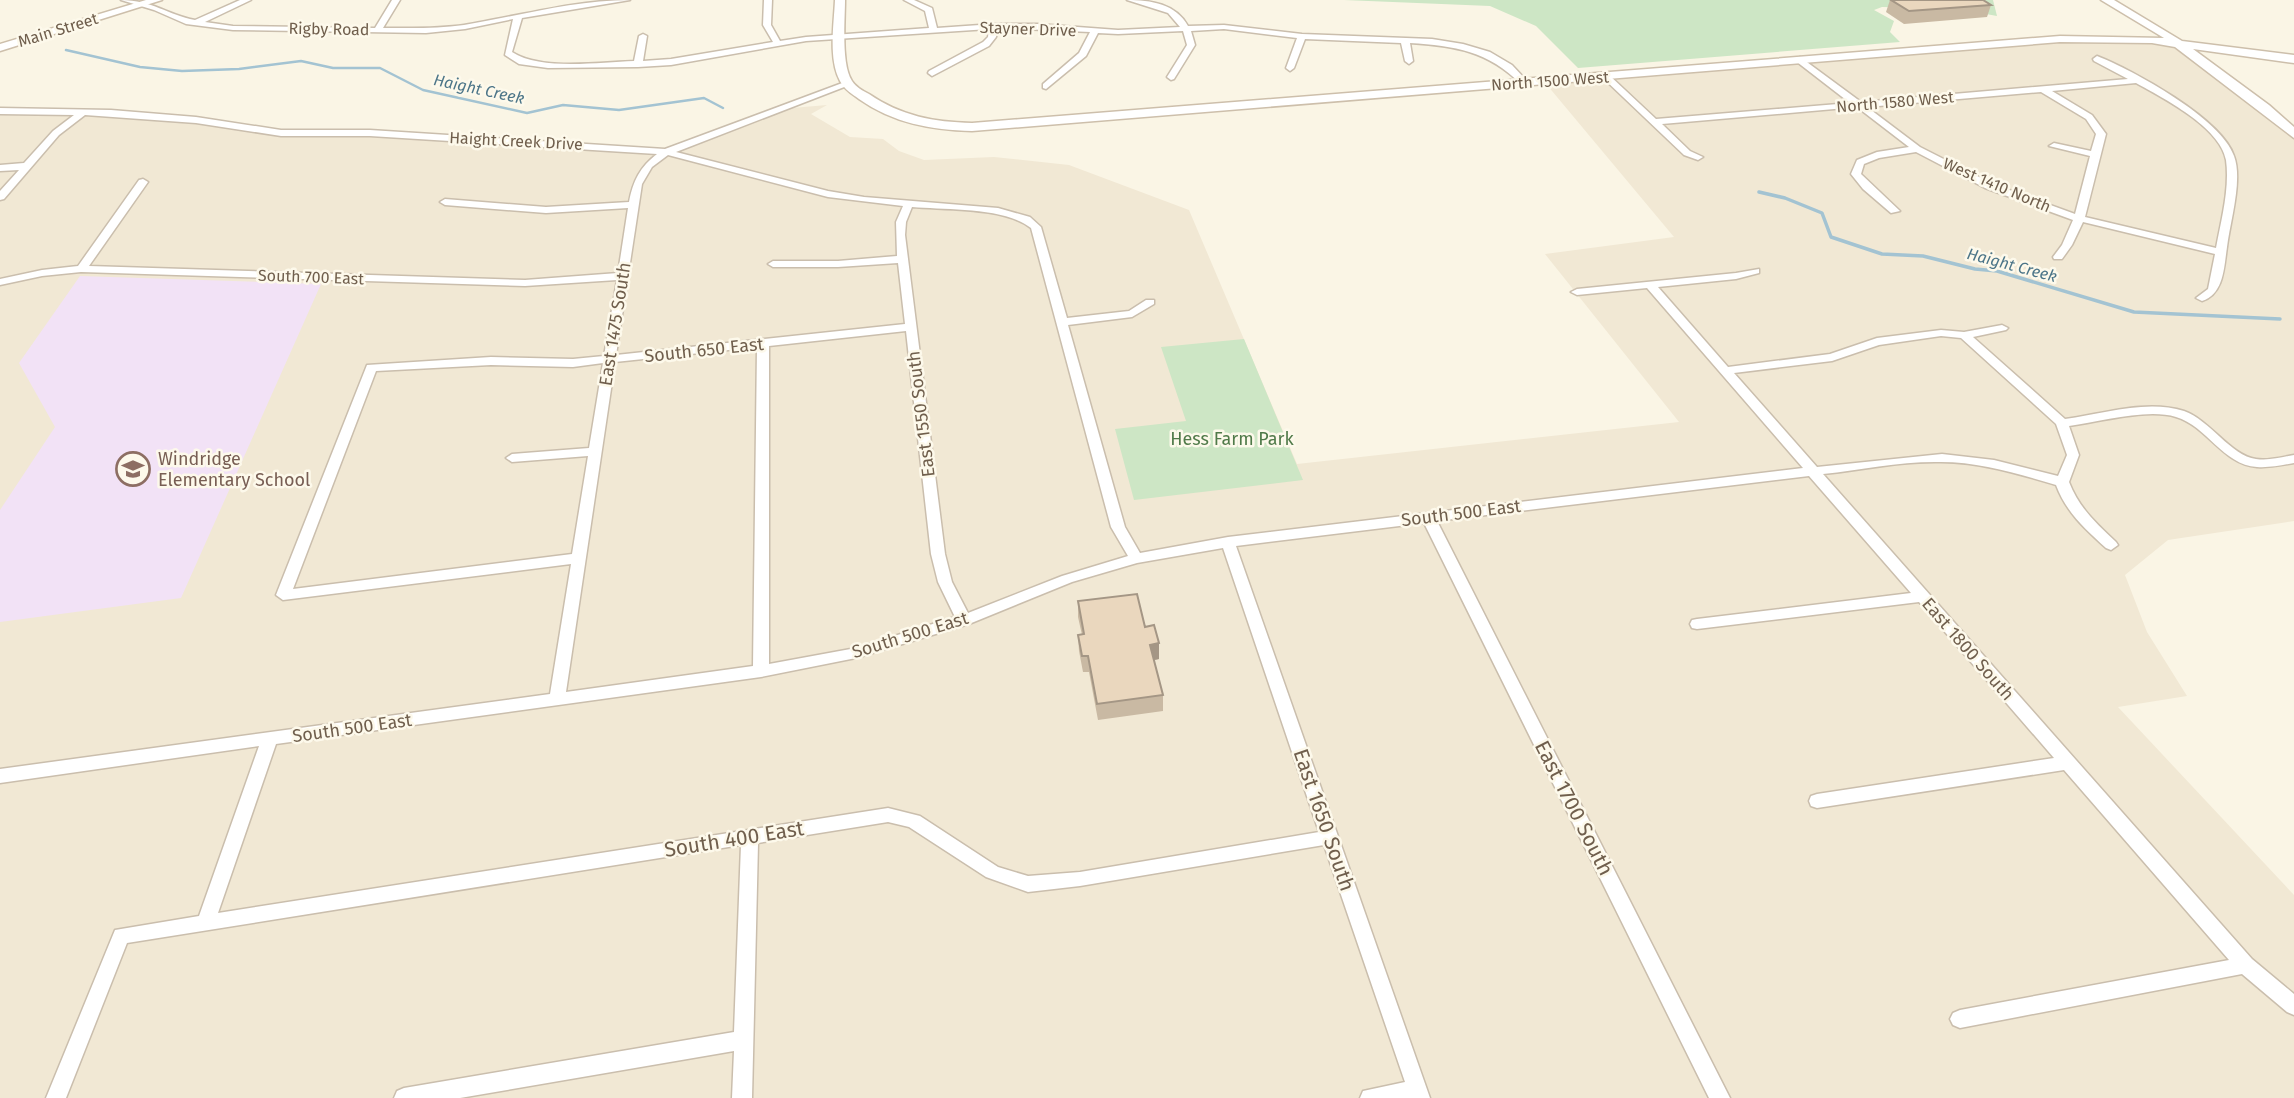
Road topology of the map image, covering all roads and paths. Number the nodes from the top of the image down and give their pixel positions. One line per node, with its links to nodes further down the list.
1 (125, 0): 12 (street, Rigby Road)
2 (157, 0): 12 (street, Main Street)
3 (247, 0): 14 (street)
4 (396, 0): 17 (street)
5 (626, 0): 13 (street, Rigby Road)
6 (768, 0): 25 (street)
7 (840, 0): 22 (street)
8 (908, 0): 18 (street)
9 (1131, 0): 16 (street)
10 (2106, 0): 11 (street); 24 (street)
11 (2116, 0)
12 (144, 4): 14 (street, Rigby Road); 26 (street, Main Street)
13 (518, 16): 17 (street, Rigby Road); 31 (street, Stayner Drive)
14 (197, 23): 17 (street, Rigby Road)
15 (994, 26): 18 (street, Stayner Drive); 19 (street, Stayner Drive); 33 (street)
16 (1186, 27): 19 (street, Stayner Drive); 21 (street, Stayner Drive); 34 (street)
17 (378, 30)
18 (933, 30): 22 (street, Stayner Drive)
19 (1095, 31): 39 (street)
20 (643, 36): 31 (street)
21 (1302, 36): 23 (street, Stayner Drive); 32 (street)
22 (841, 37): 25 (street, Stayner Drive); 38 (street)
23 (1405, 41): 29 (street); 37 (street, Stayner Drive)
24 (2176, 42): 28 (street, North 1500 West); 30 (street, North 1500 West); 45 (street)
25 (778, 44): 31 (street, Stayner Drive)
26 (0, 48)
27 (2097, 59): 36 (street)
28 (2294, 59)
29 (1409, 61)
30 (1800, 61): 35 (street, North 1500 West); 41 (street, West 1410 North)
31 (638, 64)
32 (1290, 68)
33 (933, 73)
34 (1171, 76)
35 (1606, 77): 37 (street, North 1500 West); 44 (street)
36 (2135, 81): 40 (street, North 1580 West); 60 (street)
37 (1524, 82): 38 (street, North 1500 West)
38 (848, 84): 48 (street, East 1475 South)
39 (1046, 86)
40 (2043, 89): 41 (street, North 1580 West); 49 (street)
41 (1858, 105): 44 (street, North 1580 West); 47 (street, West 1410 North)
42 (0, 111): 43 (street, Haight Creek Drive)
43 (84, 112): 48 (street, Haight Creek Drive); 51 (street)
44 (1654, 122): 50 (street)
45 (2294, 134)
46 (2054, 146): 49 (street)
47 (1917, 149): 58 (street); 59 (street, West 1410 North)
48 (666, 152): 56 (street, Haight Creek Drive); 57 (street, East 1475 South)
49 (2094, 154): 59 (street)
50 (1698, 157)
51 (27, 166): 52 (street); 54 (street)
52 (0, 169)
53 (143, 181): 64 (street)
54 (0, 197)
55 (445, 202): 57 (street)
56 (909, 203): 62 (street, East 1550 South); 72 (street, Haight Creek Drive)
57 (633, 205): 66 (street, East 1475 South)
58 (1895, 211)
59 (2078, 218): 60 (street, West 1410 North); 61 (street)
60 (2221, 252): 70 (street)
61 (2058, 257)
62 (903, 259): 63 (street); 73 (street, East 1550 South)
63 (773, 264)
64 (81, 270): 66 (street, South 700 East); 67 (street, South 700 East)
65 (1755, 271): 68 (street)
66 (622, 276): 77 (street, East 1475 South)
67 (0, 282)
68 (1649, 284): 69 (street); 78 (street, East 1800 South)
69 (1577, 292)
70 (2202, 298)
71 (1150, 302): 72 (street)
72 (1062, 322): 91 (street)
73 (911, 327): 76 (street, South 650 East); 93 (street, East 1550 South)
74 (2002, 328): 75 (street)
75 (1964, 335): 78 (street); 79 (street)
76 (763, 343): 77 (street, South 650 East); 95 (street)
77 (609, 360): 80 (street, East 1475 South); 90 (street, South 650 East)
78 (1725, 371): 85 (street, East 1800 South)
79 (2062, 423): 84 (street); 86 (street)
80 (595, 452): 82 (street); 90 (street, East 1475 South)
81 (2294, 452): 84 (street)
82 (512, 458)
83 (2294, 459): 84 (street)
84 (2246, 461)
85 (1813, 472): 86 (street, South 500 East); 87 (street, South 500 East); 92 (street, East 1800 South)
86 (2062, 482): 89 (street)
87 (1428, 517): 88 (street, South 500 East); 113 (street, East 1700 South)
88 (1228, 542): 91 (street, South 500 East); 102 (street, East 1650 South)
89 (2111, 545)
90 (579, 558): 96 (street, East 1475 South)
91 (1136, 558): 93 (street, South 500 East)
92 (1922, 597): 94 (street); 98 (street, East 1800 South)
93 (964, 620): 95 (street, South 500 East)
94 (1696, 624)
95 (761, 671): 96 (street, South 500 East)
96 (557, 699): 97 (street, South 500 East)
97 (270, 739): 99 (street, South 500 East); 103 (street)
98 (2067, 763): 100 (street); 104 (street, East 1800 South)
99 (0, 776)
100 (1817, 801)
101 (750, 836): 102 (street, South 400 East); 103 (street, South 400 East); 107 (street)
102 (1330, 837): 108 (street, East 1650 South)
103 (206, 921): 109 (street, South 400 East)
104 (2245, 965): 105 (street, East 1800 South); 106 (street)
105 (2294, 1006)
106 (1960, 1019)
107 (743, 1041): 110 (street); 111 (street)
108 (1419, 1094): 112 (street)
109 (56, 1098)
110 (404, 1098)
111 (742, 1098)
112 (1370, 1098)
113 (1720, 1098)

